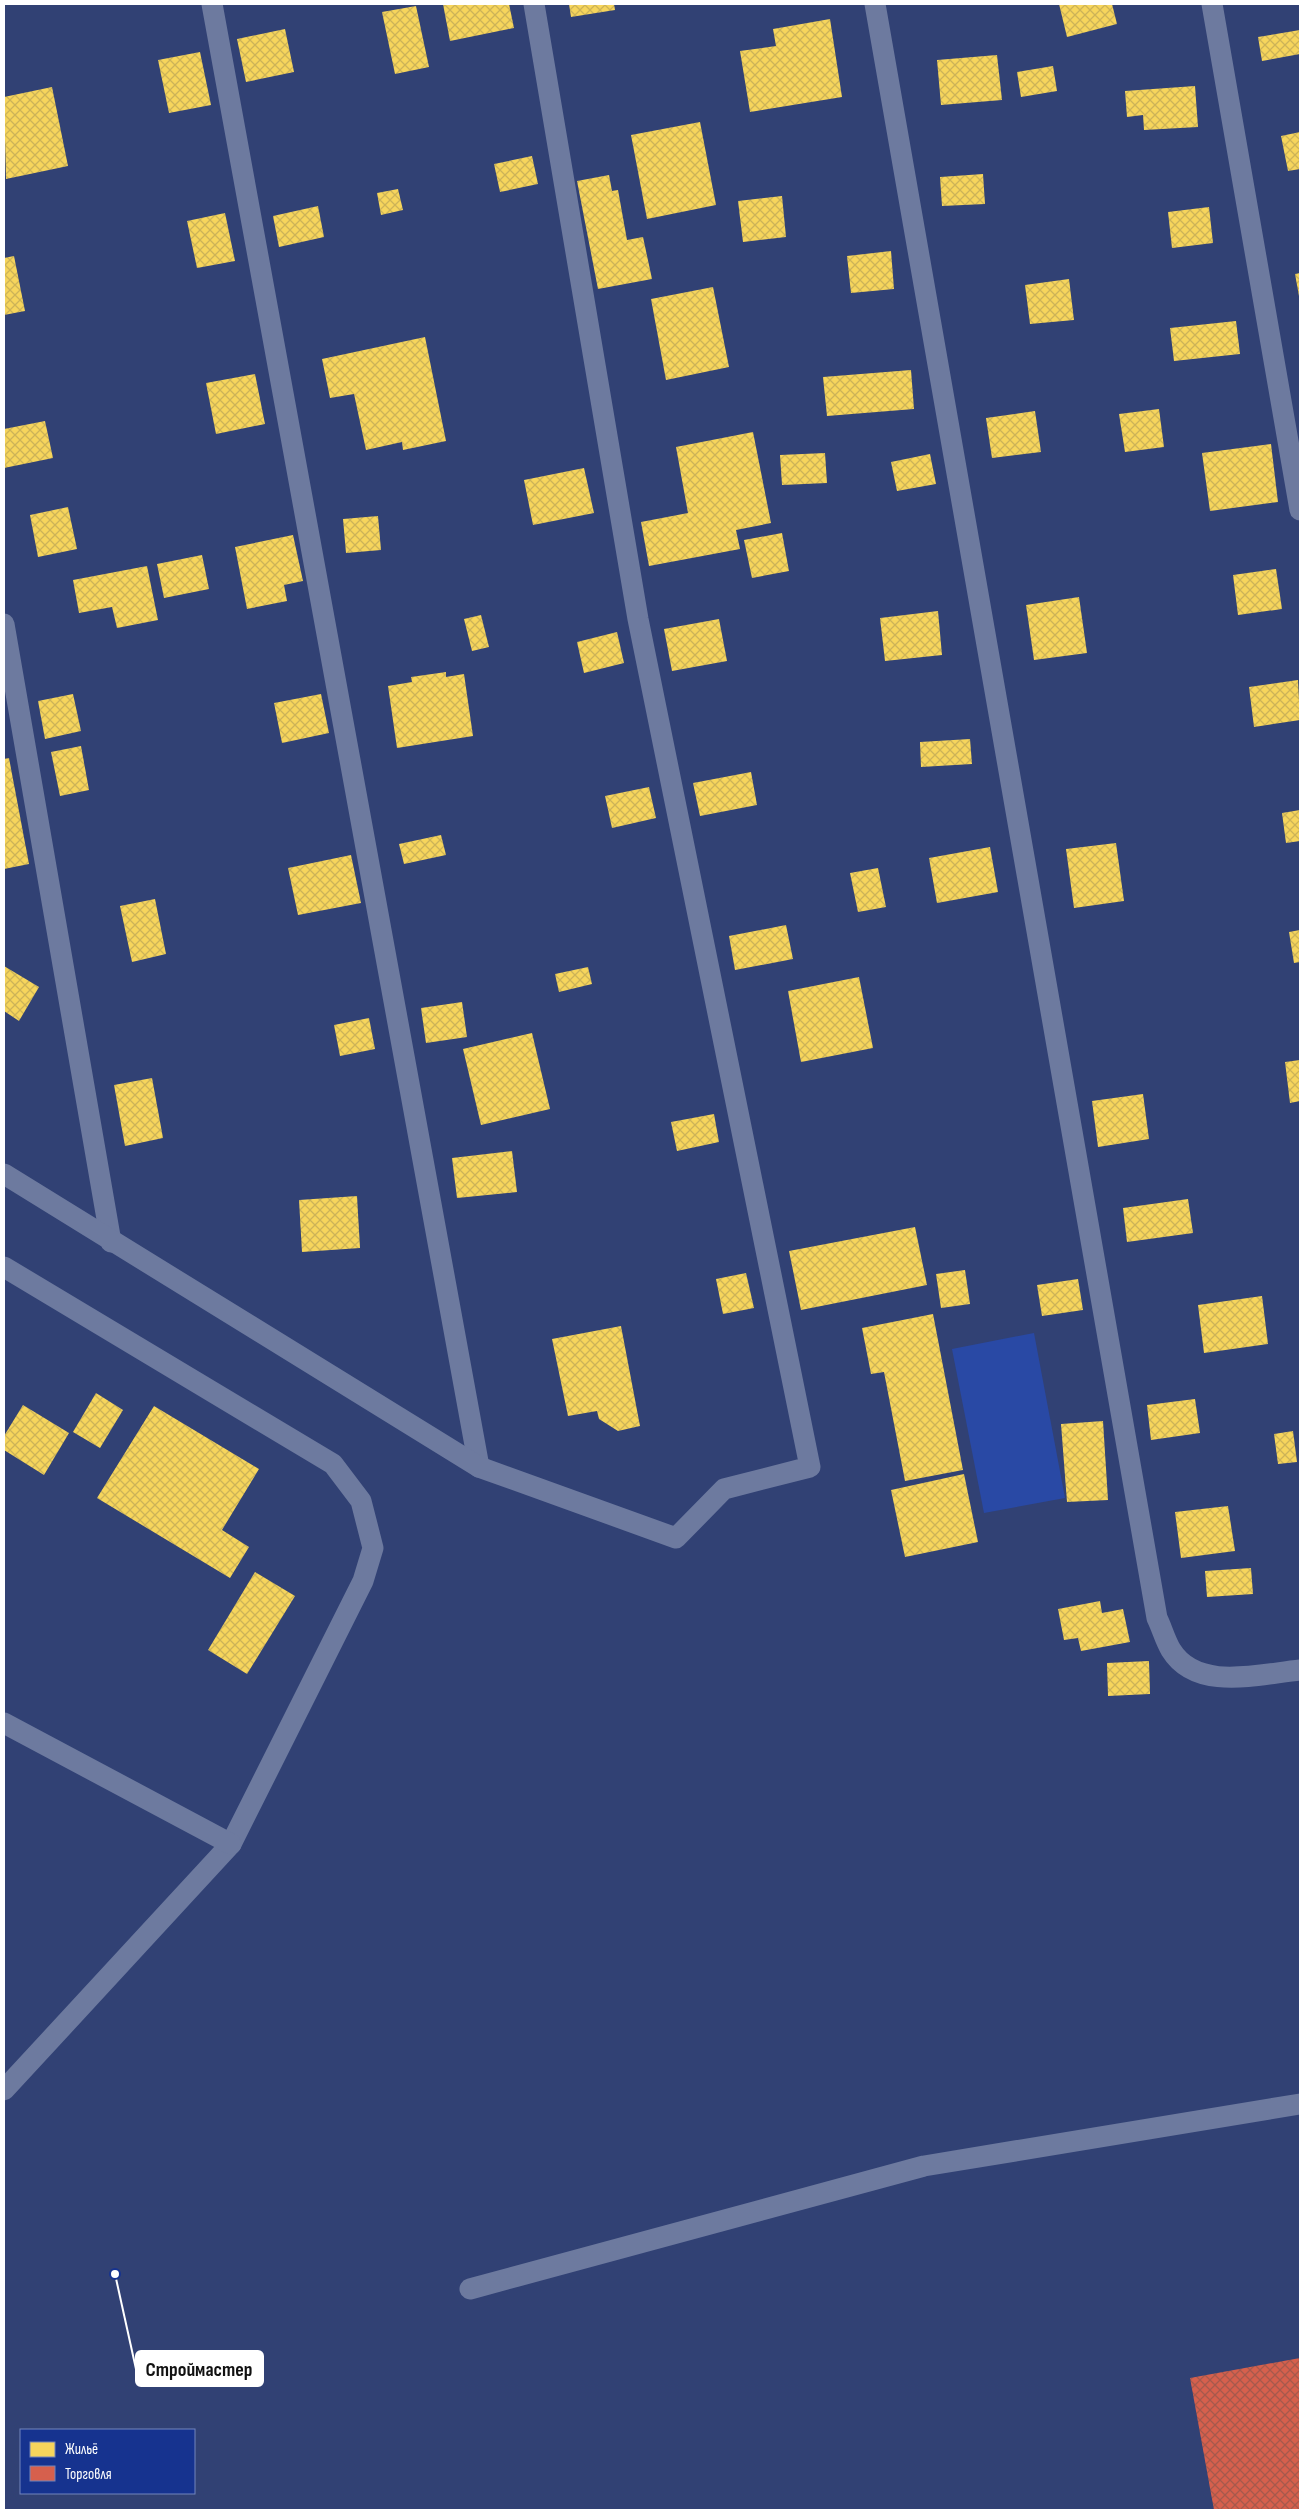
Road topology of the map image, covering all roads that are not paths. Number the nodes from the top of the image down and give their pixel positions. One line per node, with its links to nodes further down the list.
1 (212, 4): 10 (lane)
2 (534, 4): 10 (lane)
3 (875, 4): 11 (lane)
4 (1212, 4): 5 (lane)
5 (1300, 510)
6 (4, 624): 8 (lane)
7 (4, 1174): 8 (lane)
8 (111, 1242): 10 (lane)
9 (4, 1267): 13 (lane)
10 (479, 1467)
11 (1300, 1670)
12 (4, 1723): 13 (lane)
13 (231, 1844): 14 (lane)
14 (4, 2090)
15 (1300, 2104): 16 (lane)
16 (470, 2289)

